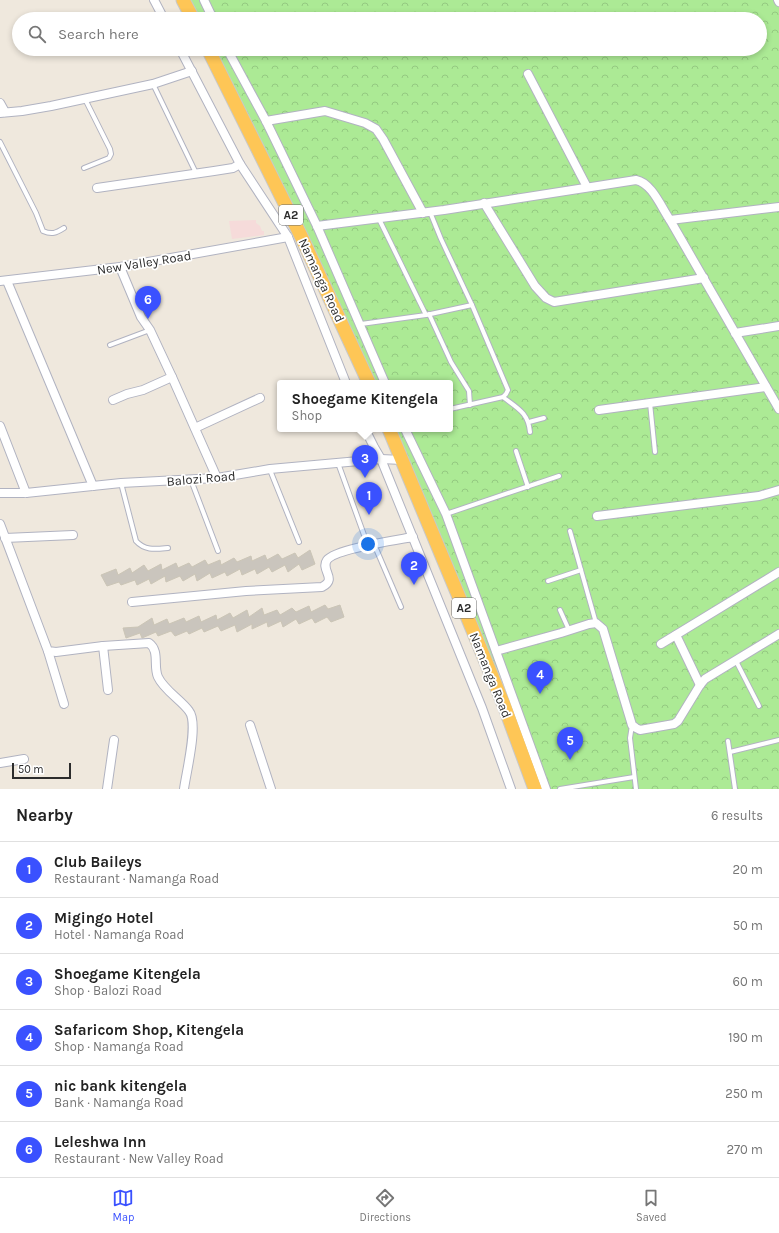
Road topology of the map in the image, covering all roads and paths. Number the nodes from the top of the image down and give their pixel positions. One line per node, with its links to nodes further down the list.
1 (154, 0): 4 (street)
2 (183, 0): 5 (highway)
3 (204, 0): 6 (street)
4 (160, 12)
5 (189, 12)
6 (210, 12)
7 (184, 56): 10 (street)
8 (211, 56): 43 (highway, Namanga Road / A2)
9 (231, 56): 16 (street)
10 (192, 71): 12 (street); 18 (street)
11 (528, 74): 21 (street)
12 (153, 84): 13 (street); 20 (lane)
13 (85, 98): 15 (street); 19 (lane)
14 (0, 103): 15 (street)
15 (2, 113)
16 (266, 121): 25 (street); 28 (street)
17 (0, 142): 29 (lane)
18 (240, 164): 20 (street); 30 (street)
19 (84, 168)
20 (196, 174): 22 (street)
21 (587, 187): 23 (street); 27 (street)
22 (97, 188)
23 (484, 204): 25 (street); 32 (street)
24 (779, 207): 27 (street)
25 (427, 213): 26 (street); 34 (lane)
26 (379, 219): 28 (street); 35 (lane)
27 (670, 220): 32 (street)
28 (317, 226): 36 (street)
29 (64, 228)
30 (288, 237): 31 (street, New Valley Road); 42 (street)
31 (120, 267): 33 (street, New Valley Road); 38 (street)
32 (704, 278): 39 (street)
33 (3, 281): 72 (street)
34 (472, 305): 35 (lane); 46 (lane)
35 (428, 315): 36 (lane); 50 (lane)
36 (361, 324): 44 (street)
37 (779, 326): 39 (street)
38 (150, 330): 40 (lane); 41 (street)
39 (735, 333): 45 (street)
40 (110, 345)
41 (172, 377): 48 (street); 57 (street)
42 (342, 380)
43 (368, 380)
44 (384, 380)
45 (766, 387): 49 (street); 52 (street)
46 (503, 397): 50 (lane); 55 (lane)
47 (260, 398): 57 (street)
48 (114, 400)
49 (650, 402): 53 (street); 63 (lane)
50 (470, 405): 51 (lane)
51 (453, 408)
52 (779, 409)
53 (599, 410)
54 (544, 418): 55 (lane)
55 (529, 422): 61 (lane)
56 (0, 426): 75 (street)
57 (195, 428): 69 (street)
58 (366, 432): 64 (street)
59 (390, 432): 65 (highway, Namanga Road / A2)
60 (406, 432): 77 (street)
61 (530, 432)
62 (516, 451): 73 (lane)
63 (655, 452)
64 (381, 459): 65 (street, Balozi Road); 66 (street, Balozi Road); 82 (street)
65 (402, 460): 120 (highway, Namanga Road / A2)
66 (338, 463): 67 (street, Balozi Road); 85 (lane)
67 (270, 469): 69 (street, Balozi Road); 84 (lane)
68 (559, 476): 73 (lane)
69 (217, 478): 70 (street, Balozi Road)
70 (191, 480): 71 (street, Balozi Road); 87 (lane)
71 (121, 483): 72 (street, Balozi Road); 86 (lane)
72 (93, 486): 75 (street, Balozi Road)
73 (528, 487): 77 (lane)
74 (779, 490): 78 (street)
75 (26, 493): 76 (street, Balozi Road)
76 (0, 494)
77 (446, 514): 101 (street)
78 (598, 516)
79 (0, 524): 83 (street)
80 (570, 531): 88 (lane)
81 (73, 534): 83 (street)
82 (412, 537): 85 (street); 119 (street)
83 (5, 538): 100 (street)
84 (299, 542)
85 (371, 545): 91 (street); 92 (lane)
86 (168, 548)
87 (218, 551)
88 (581, 570): 90 (lane); 94 (lane)
89 (779, 572): 96 (street)
90 (548, 581)
91 (132, 602)
92 (401, 607)
93 (560, 610): 95 (lane)
94 (596, 623): 95 (street); 107 (street)
95 (569, 630): 101 (street)
96 (676, 634): 98 (street); 103 (street)
97 (779, 634): 102 (street)
98 (661, 644)
99 (103, 646): 100 (street); 104 (street); 117 (street)
100 (48, 651): 105 (street)
101 (496, 651): 121 (street)
102 (736, 661): 103 (street); 106 (lane)
103 (700, 685): 107 (street)
104 (108, 690)
105 (64, 704)
106 (759, 706)
107 (632, 725): 115 (lane)
108 (250, 726): 118 (street)
109 (114, 740): 116 (street)
110 (779, 740): 112 (lane)
111 (728, 741): 112 (lane)
112 (730, 752): 124 (lane)
113 (24, 759): 114 (street)
114 (0, 763)
115 (634, 776): 122 (lane); 123 (lane)
116 (107, 789)
117 (184, 789)
118 (271, 789)
119 (511, 789)
120 (535, 789)
121 (546, 789)
122 (560, 789)
123 (636, 789)
124 (735, 789)

